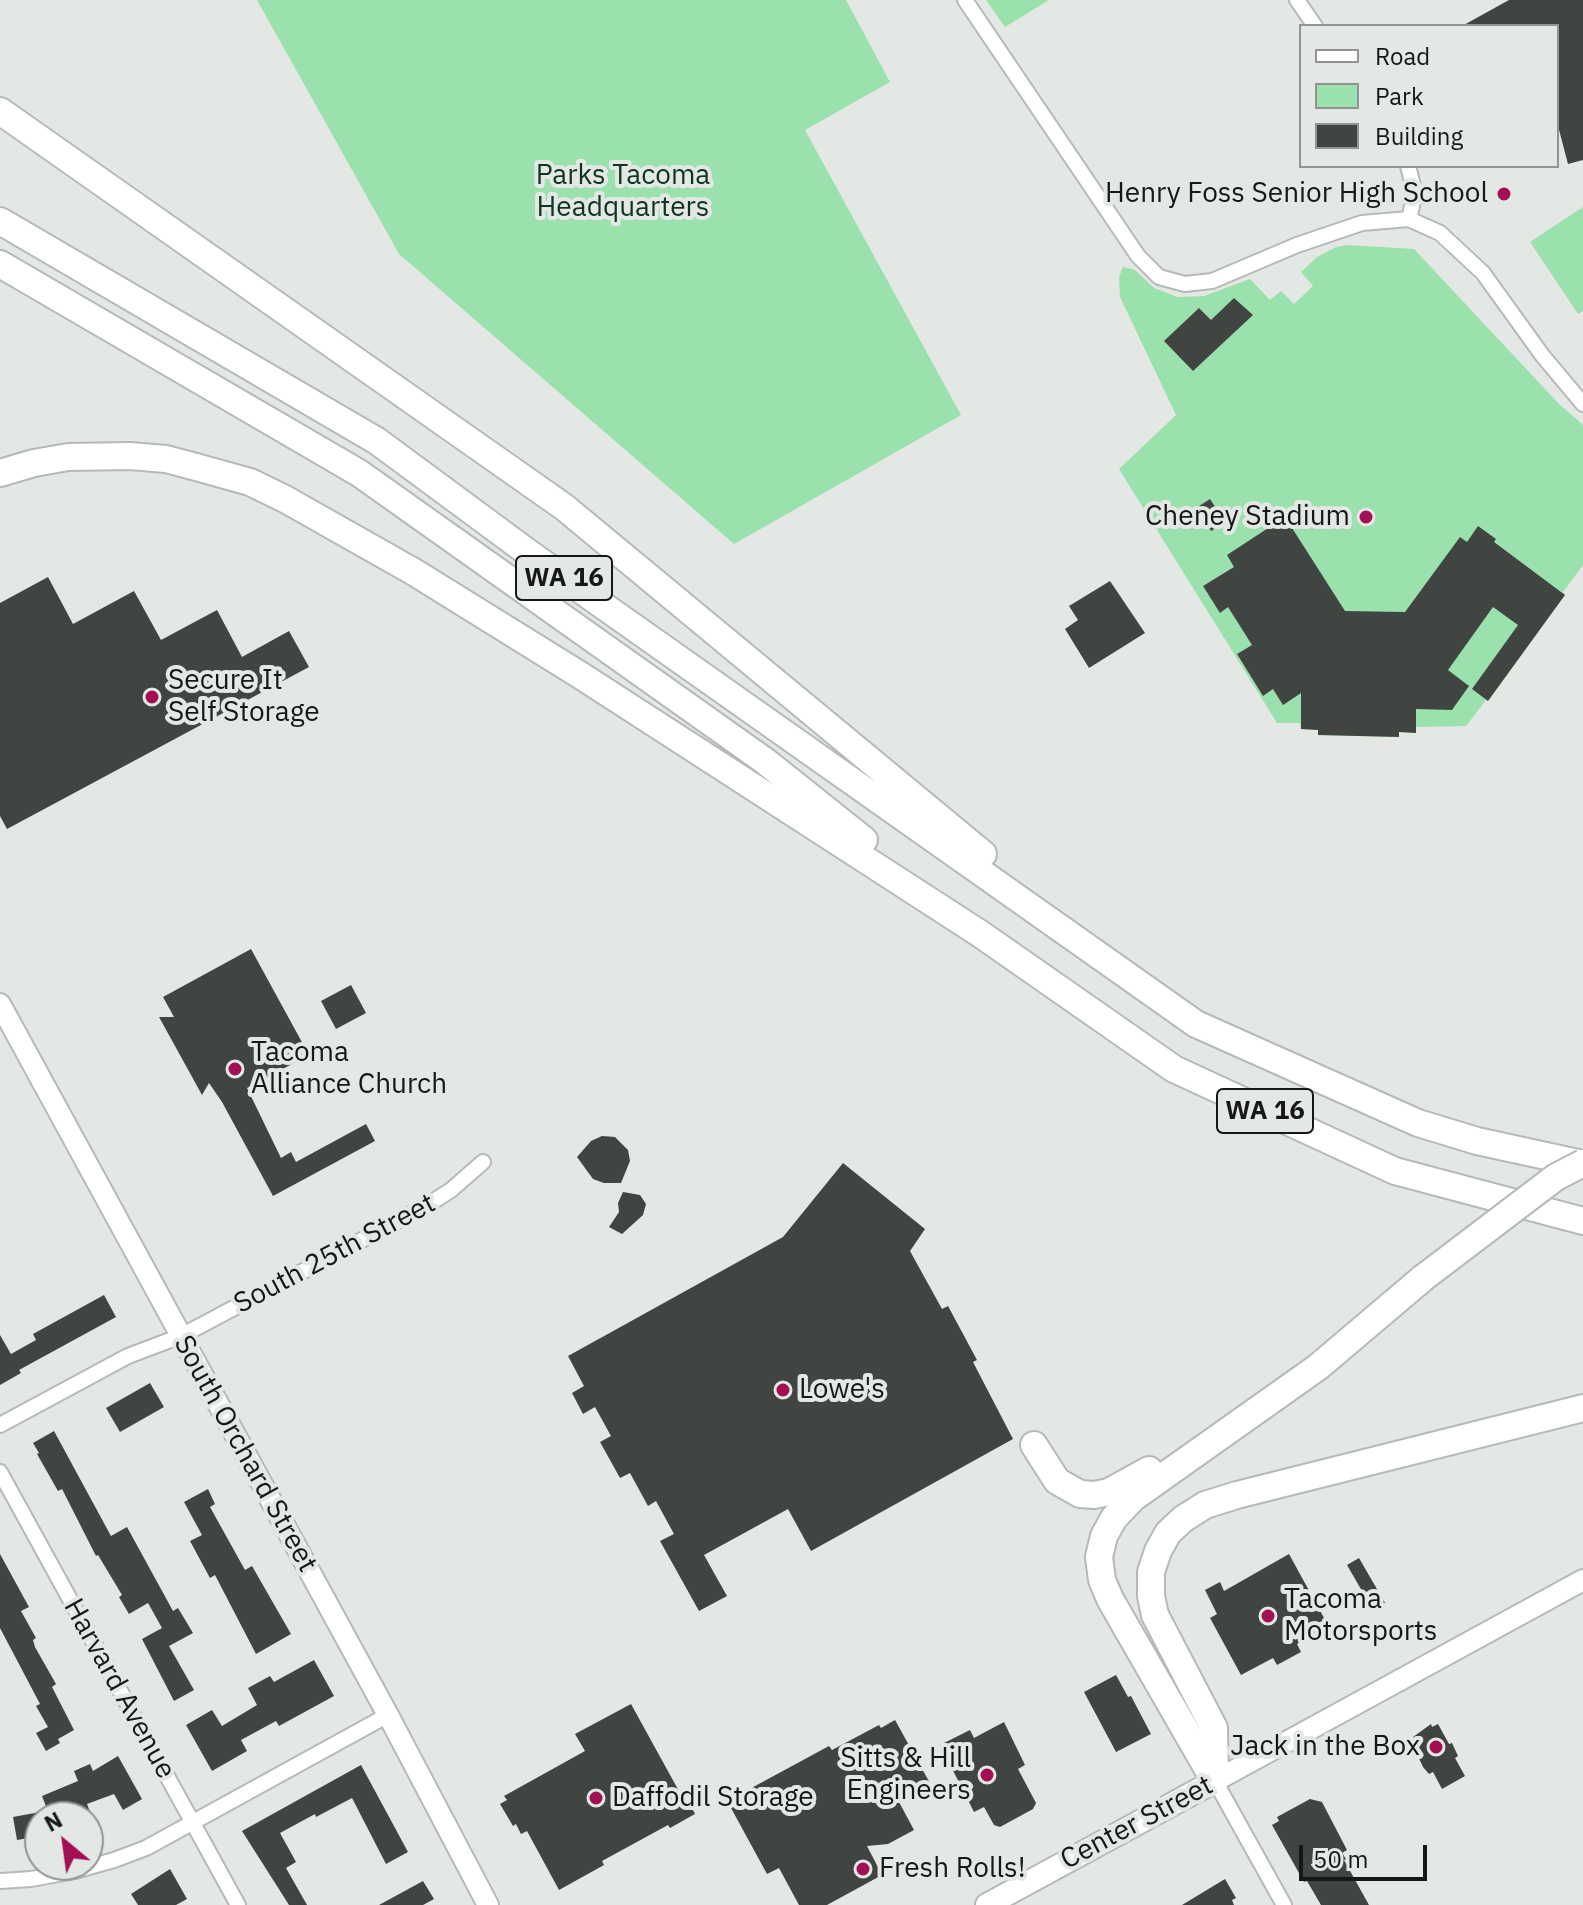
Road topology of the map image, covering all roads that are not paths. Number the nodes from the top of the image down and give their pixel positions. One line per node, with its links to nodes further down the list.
1 (965, 0): 6 (street)
2 (1297, 0): 3 (street)
3 (1314, 24)
4 (0, 111): 14 (highway)
5 (1409, 168): 6 (street)
6 (1409, 219): 9 (street)
7 (0, 221): 14 (highway, WA 16)
8 (0, 264): 13 (highway, WA 16)
9 (1583, 404)
10 (0, 457): 12 (highway)
11 (0, 473): 12 (highway)
12 (414, 572): 13 (highway)
13 (979, 933): 18 (highway, WA 16)
14 (1111, 962): 17 (highway, WA 16)
15 (0, 1004): 19 (main road, South Orchard Street)
16 (483, 1162): 19 (street, South 25th Street)
17 (1583, 1163): 23 (highway, bridge)
18 (1583, 1221)
19 (181, 1336): 21 (street, South 25th Street); 26 (main road, South Orchard Street)
20 (1583, 1408): 27 (highway)
21 (0, 1425)
22 (1034, 1445): 23 (highway)
23 (1194, 1453): 27 (highway)
24 (0, 1472): 28 (street, Harvard Avenue)
25 (1583, 1580): 27 (main road, Center Street)
26 (388, 1715): 28 (street); 31 (main road, South Orchard Street)
27 (1215, 1781): 32 (main road, Center Street); 33 (street)
28 (193, 1823): 29 (street); 30 (street, Harvard Avenue)
29 (0, 1881)
30 (238, 1905)
31 (488, 1905)
32 (987, 1905)
33 (1284, 1905)

